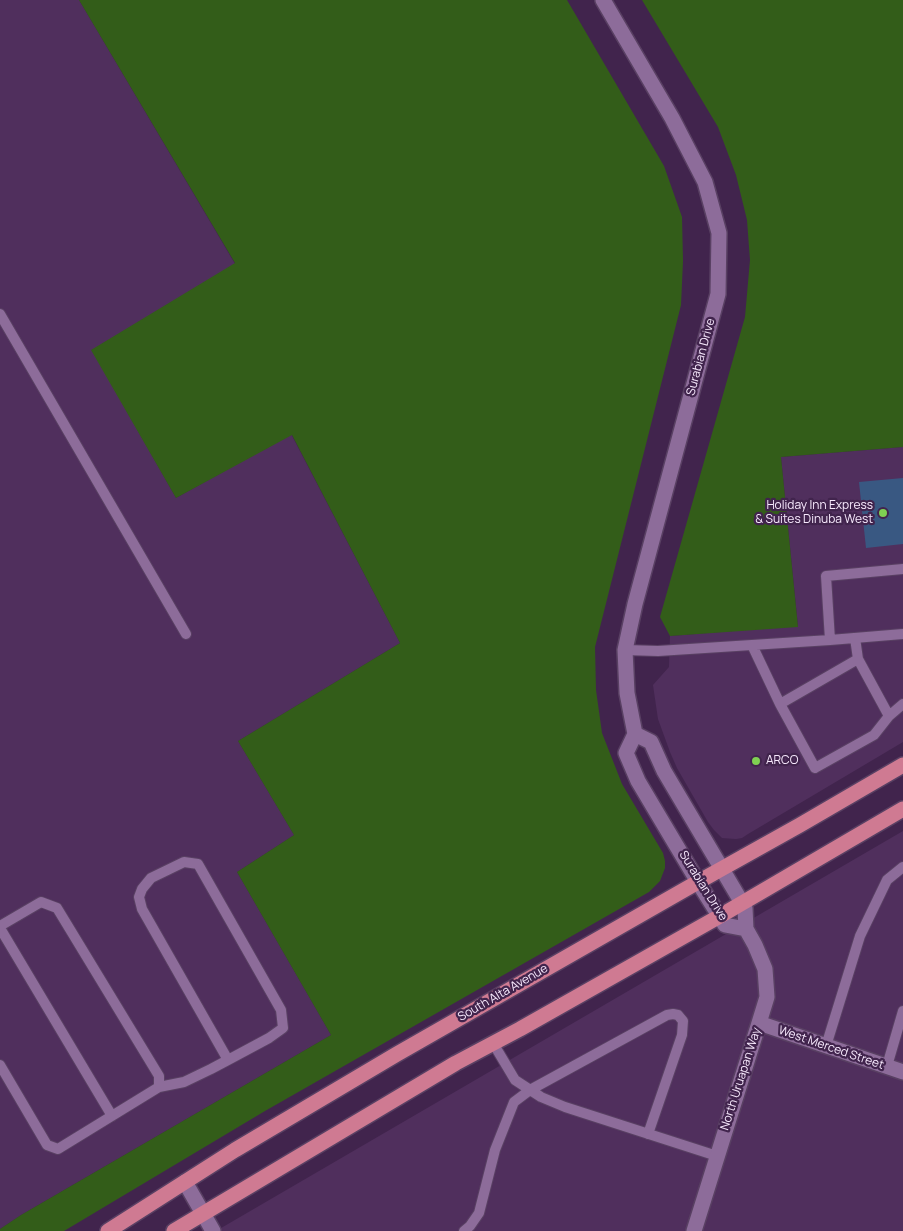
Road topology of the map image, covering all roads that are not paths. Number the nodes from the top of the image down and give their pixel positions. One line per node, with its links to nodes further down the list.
1 (602, 0): 9 (street, Surabian Drive)
2 (0, 314): 4 (lane)
3 (903, 569): 7 (lane)
4 (186, 634)
5 (903, 634): 6 (lane)
6 (855, 638): 7 (lane); 10 (lane)
7 (830, 640): 8 (lane)
8 (752, 645): 9 (lane); 11 (lane)
9 (625, 650): 14 (street, Surabian Drive)
10 (858, 659): 11 (lane); 13 (lane)
11 (780, 704): 13 (lane)
12 (903, 704): 13 (lane)
13 (889, 716)
14 (635, 734): 18 (street, Surabian Drive); 19 (street, Surabian Drive)
15 (903, 765): 18 (main road, South Alta Avenue)
16 (903, 809): 20 (main road)
17 (903, 867): 27 (lane)
18 (722, 869): 19 (main road, South Alta Avenue); 20 (street, Surabian Drive)
19 (698, 882): 21 (street, Surabian Drive); 37 (main road, South Alta Avenue)
20 (742, 903): 21 (main road); 23 (street, Surabian Drive)
21 (720, 916): 23 (street, Surabian Drive); 26 (main road)
22 (0, 927): 32 (lane); 34 (lane)
23 (746, 929): 25 (street, North Uruapan Way)
24 (903, 1011): 30 (lane)
25 (759, 1023): 27 (street, West Merced Street); 36 (street, North Uruapan Way)
26 (494, 1043): 33 (lane); 38 (main road)
27 (826, 1046): 30 (street, West Merced Street)
28 (228, 1060): 28 (lane); 32 (lane)
29 (0, 1065): 34 (lane)
30 (887, 1066): 31 (street, West Merced Street)
31 (903, 1072)
32 (159, 1087): 34 (lane)
33 (530, 1090): 35 (lane); 35 (lane); 42 (lane)
34 (112, 1116)
35 (648, 1134): 36 (lane)
36 (717, 1156): 43 (street, North Uruapan Way)
37 (185, 1182): 38 (street); 39 (main road, South Alta Avenue)
38 (204, 1214): 40 (main road); 41 (street)
39 (108, 1231)
40 (174, 1231)
41 (213, 1231)
42 (464, 1231)
43 (694, 1231)

